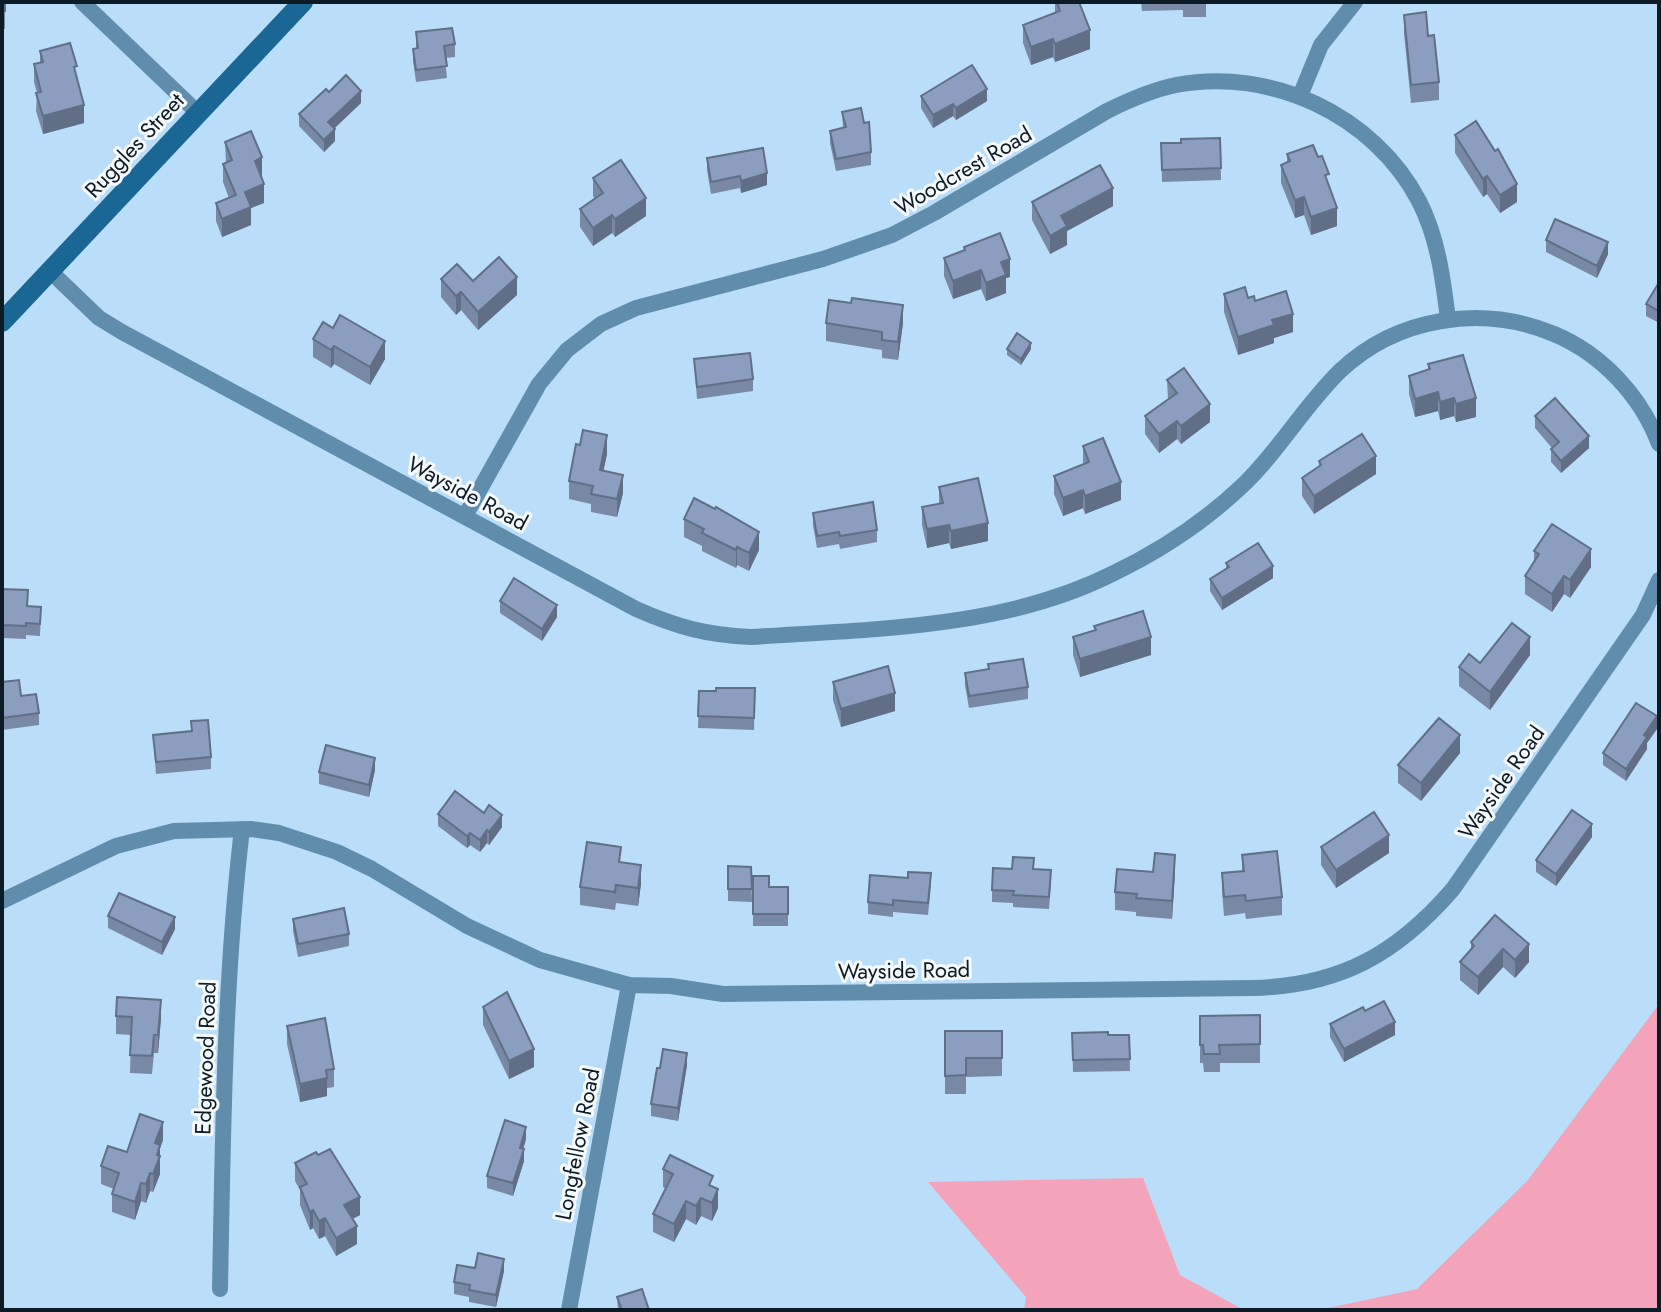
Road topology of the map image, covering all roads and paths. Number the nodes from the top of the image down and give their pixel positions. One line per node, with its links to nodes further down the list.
1 (82, 2): 5 (street)
2 (303, 2): 5 (street, Ruggles Street)
3 (1355, 2): 4 (street)
4 (1300, 96): 7 (street, Woodcrest Road); 10 (street, Woodcrest Road)
5 (197, 112): 6 (street, Ruggles Street)
6 (50, 271): 8 (street, Ruggles Street); 10 (street, Wayside Road)
7 (1448, 319): 9 (street, Wayside Road); 10 (street, Wayside Road)
8 (2, 322)
9 (1659, 444)
10 (465, 516)
11 (1659, 580): 14 (street, Wayside Road)
12 (242, 829): 13 (street, Wayside Road); 14 (street, Wayside Road); 15 (street, Edgewood Road)
13 (2, 901)
14 (629, 985): 16 (street, Longfellow Road)
15 (220, 1289)
16 (569, 1310)

